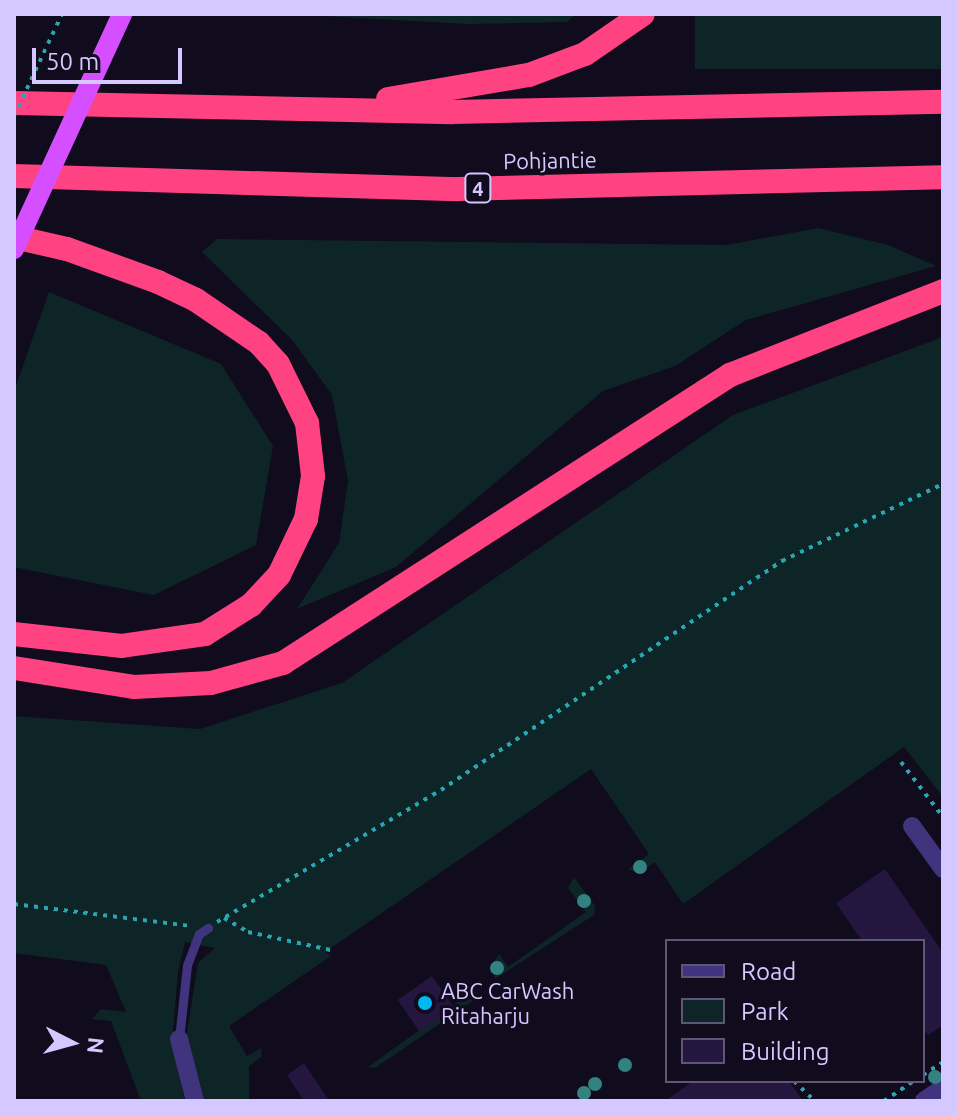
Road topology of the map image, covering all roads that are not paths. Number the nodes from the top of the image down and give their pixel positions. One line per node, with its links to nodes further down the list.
1 (122, 14): 9 (main road, bridge)
2 (643, 14): 5 (highway)
3 (943, 102): 5 (highway)
4 (14, 103): 5 (highway)
5 (317, 109)
6 (14, 176): 7 (highway, Pohjantie / 4)
7 (943, 177)
8 (14, 237): 11 (highway)
9 (14, 249)
10 (943, 291): 12 (highway)
11 (14, 634)
12 (14, 668)
13 (912, 826): 14 (street)
14 (943, 869)
15 (208, 928): 16 (lane)
16 (179, 1039): 18 (street)
17 (943, 1089): 19 (street)
18 (195, 1101)
19 (925, 1101)

